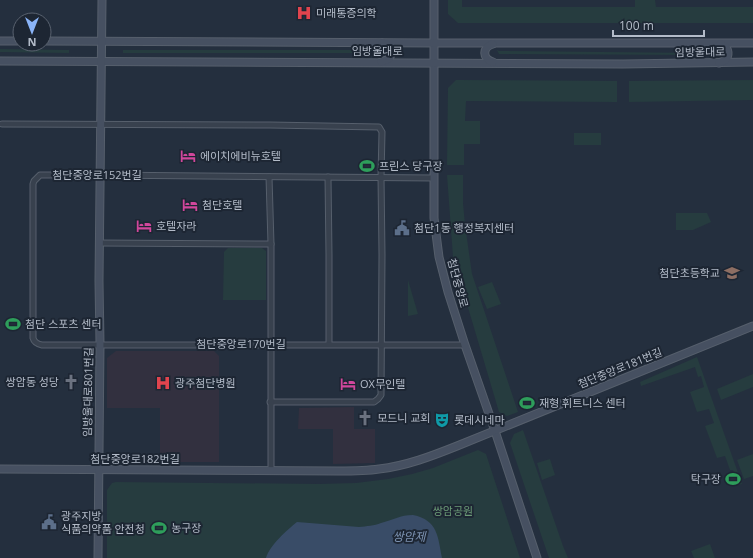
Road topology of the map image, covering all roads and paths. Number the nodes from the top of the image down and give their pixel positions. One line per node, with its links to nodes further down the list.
1 (102, 0): 6 (street, 임방울대로801번길)
2 (434, 0): 8 (street, 첨단중앙로)
3 (0, 41): 4 (street)
4 (12, 41)
5 (52, 41): 6 (street, 임방울대로)
6 (102, 42): 7 (street, 임방울대로); 13 (street, 임방울대로801번길)
7 (380, 43): 8 (street, 임방울대로); 14 (street)
8 (434, 43): 9 (street, 임방울대로); 15 (street, 첨단중앙로)
9 (496, 43): 11 (street, 임방울대로); 17 (street)
10 (753, 43): 11 (street, 임방울대로)
11 (717, 44): 18 (street)
12 (0, 61): 13 (street, 임방울대로)
13 (102, 62): 14 (street, 임방울대로); 20 (street, 임방울대로801번길)
14 (379, 62): 15 (street, 임방울대로)
15 (434, 62): 17 (street, 임방울대로); 25 (street, 첨단중앙로)
16 (753, 62): 18 (street, 임방울대로)
17 (496, 63): 18 (street, 임방울대로)
18 (717, 63)
19 (2, 124): 20 (street)
20 (101, 125): 21 (street, 임방울대로801번길); 24 (street)
21 (100, 175): 22 (street, 첨단중앙로152번길); 26 (street, 임방울대로801번길); 29 (street, 첨단중앙로152번길)
22 (270, 177): 23 (street, 첨단중앙로152번길); 27 (street)
23 (328, 177): 24 (street, 첨단중앙로152번길); 31 (street)
24 (381, 177): 25 (street, 첨단중앙로152번길); 32 (street)
25 (434, 178): 33 (street, 첨단중앙로)
26 (100, 243): 27 (street); 29 (street, 임방울대로801번길)
27 (271, 244): 30 (street)
28 (753, 326): 35 (street, 첨단중앙로181번길)
29 (100, 344): 30 (street, 첨단중앙로170번길); 37 (street, 임방울대로801번길)
30 (270, 344): 31 (street, 첨단중앙로170번길); 34 (street)
31 (329, 344): 32 (street, 첨단중앙로170번길)
32 (382, 345): 33 (street, 첨단중앙로170번길); 34 (street)
33 (464, 345): 35 (street, 첨단중앙로)
34 (270, 402): 38 (street)
35 (495, 431): 38 (street, 첨단중앙로182번길); 40 (street, 첨단중앙로)
36 (0, 469): 37 (street, 첨단중앙로182번길)
37 (99, 470): 38 (street, 첨단중앙로182번길); 39 (street, 임방울대로801번길)
38 (270, 471)
39 (98, 558)
40 (537, 558)

